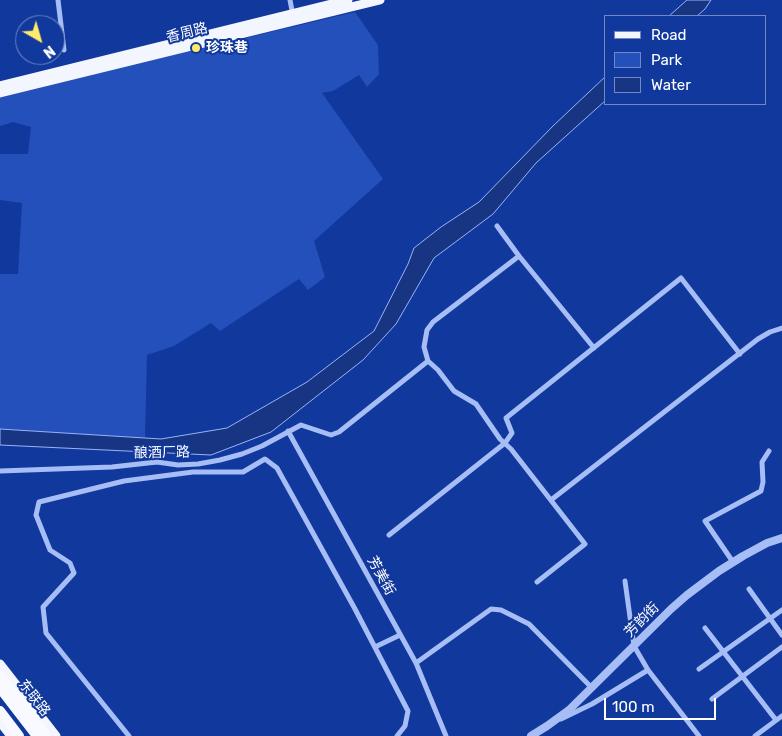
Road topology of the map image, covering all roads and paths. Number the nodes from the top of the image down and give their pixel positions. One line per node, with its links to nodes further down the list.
1 (58, 0): 5 (street)
2 (290, 0): 6 (street)
3 (348, 0): 6 (main road, 香周路)
4 (380, 0): 6 (main road, 香周路)
5 (60, 15)
6 (294, 17): 7 (main road, 香周路); 8 (main road, 香周路)
7 (0, 86)
8 (0, 93)
9 (497, 226): 10 (street)
10 (520, 256): 12 (street); 14 (street)
11 (782, 328): 13 (street)
12 (594, 348): 13 (street); 16 (street)
13 (740, 354): 19 (street)
14 (428, 361): 15 (street); 16 (street)
15 (288, 431): 18 (street, 酿酒厂路); 29 (street, 芳美街)
16 (505, 444): 19 (street); 20 (street)
17 (769, 451): 22 (street)
18 (0, 471)
19 (551, 500): 24 (street)
20 (389, 535)
21 (782, 538): 22 (street, 芳韵街)
22 (733, 562): 31 (street, 芳韵街)
23 (625, 581): 31 (street)
24 (537, 582)
25 (749, 590): 27 (street)
26 (782, 610): 27 (street)
27 (770, 618): 30 (street); 34 (street)
28 (705, 628): 34 (street)
29 (400, 635): 32 (street); 35 (street, 芳美街)
30 (782, 635)
31 (634, 646): 37 (street); 41 (street, 芳韵街)
32 (375, 647): 56 (street); 57 (street)
33 (782, 647): 40 (street)
34 (724, 652): 38 (street); 40 (street)
35 (416, 663): 41 (street); 58 (street, 芳美街)
36 (0, 664): 45 (main road)
37 (648, 670): 49 (street); 60 (street)
38 (699, 670)
39 (0, 676): 54 (highway, 东联路, bridge)
40 (742, 676): 43 (street); 47 (street)
41 (592, 688): 49 (street, 芳韵街)
42 (2, 694): 45 (highway); 52 (highway); 53 (highway)
43 (712, 699)
44 (0, 711): 51 (highway)
45 (36, 711): 55 (main road)
46 (782, 716): 47 (street)
47 (776, 720): 61 (street)
48 (0, 722): 50 (main road)
49 (547, 726): 59 (street, 芳韵街)
50 (11, 736)
51 (19, 736)
52 (28, 736)
53 (37, 736)
54 (46, 736)
55 (56, 736)
56 (129, 736)
57 (397, 736)
58 (446, 736)
59 (531, 736)
60 (699, 736)
61 (755, 736)

